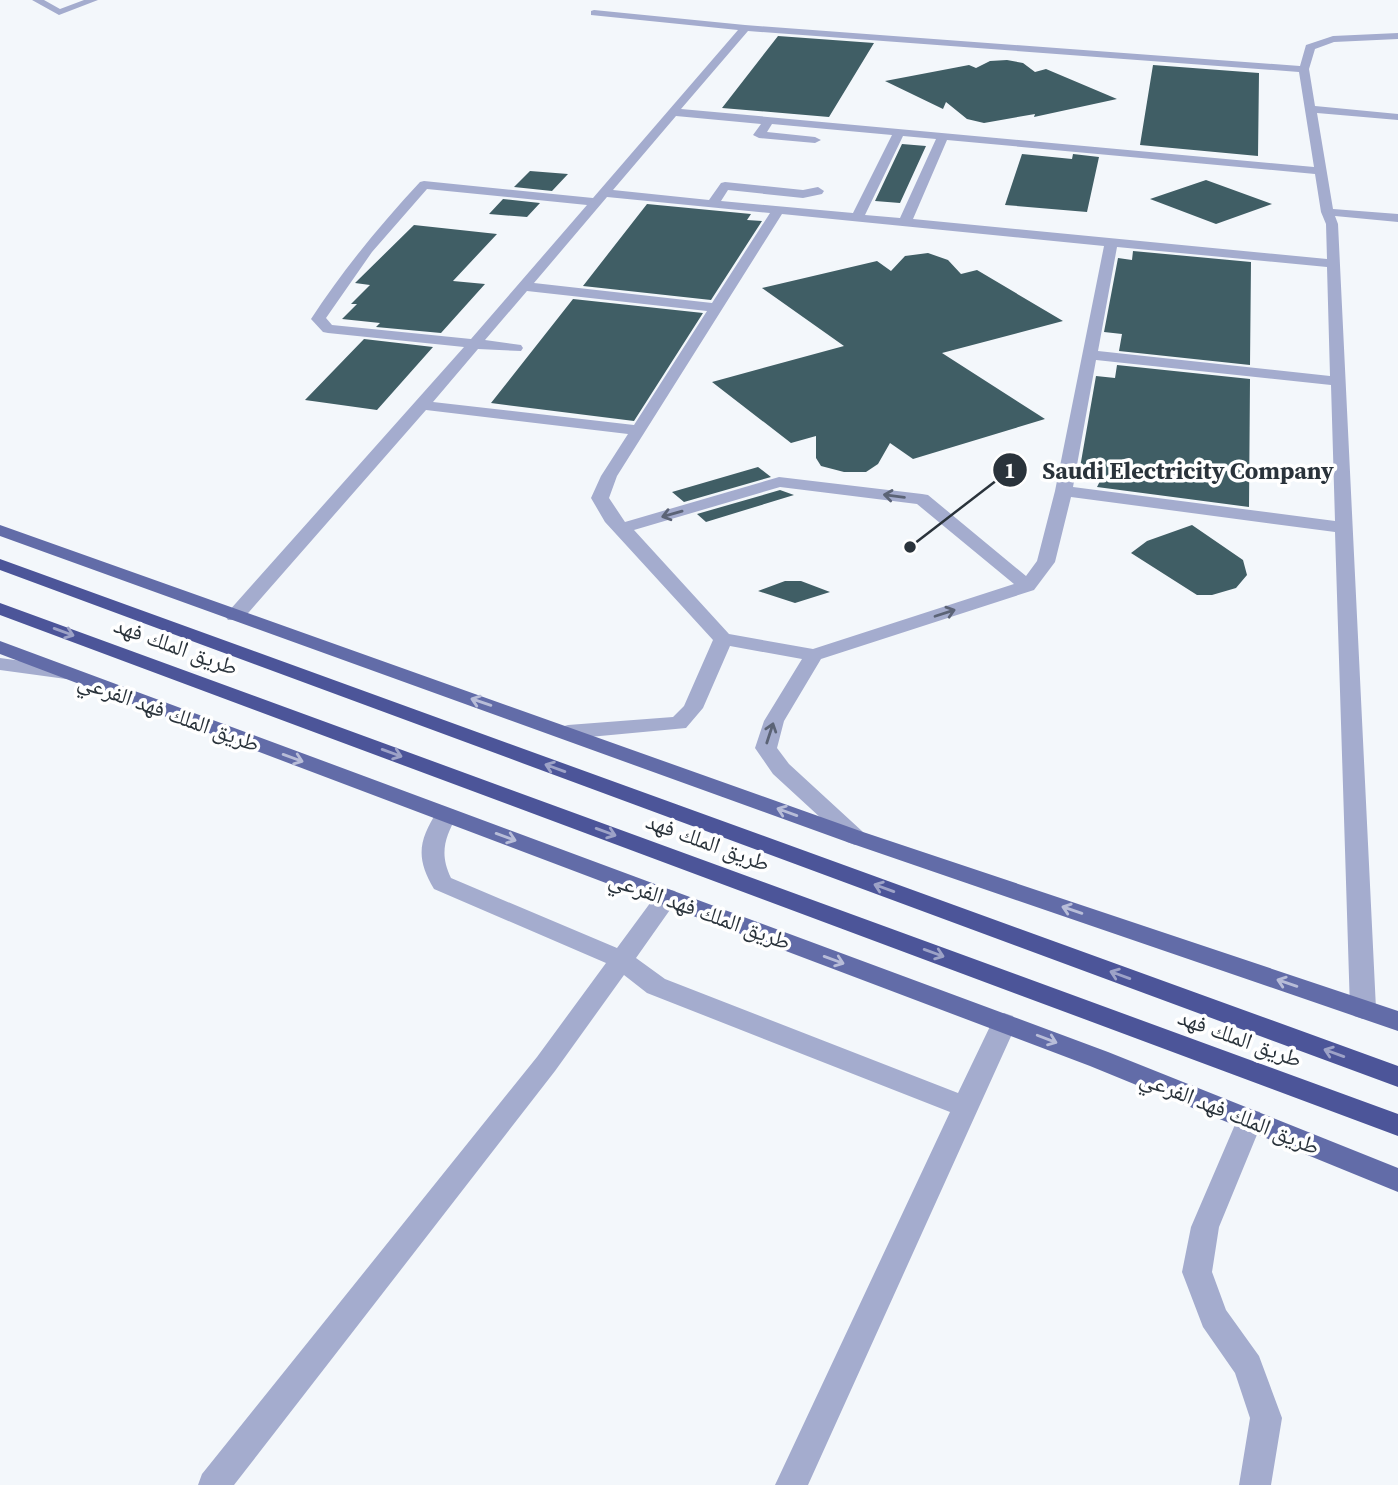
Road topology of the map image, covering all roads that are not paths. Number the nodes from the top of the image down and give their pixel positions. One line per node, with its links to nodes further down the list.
1 (37, 0): 2 (street)
2 (83, 1)
3 (594, 13): 4 (street)
4 (744, 27): 6 (street); 8 (street)
5 (1398, 36): 6 (street)
6 (1304, 69): 7 (street)
7 (1311, 109): 9 (street); 16 (street)
8 (672, 112): 10 (street); 18 (street)
9 (1398, 117)
10 (769, 121): 11 (street); 14 (street)
11 (855, 128): 12 (street); 15 (street)
12 (900, 132): 13 (street); 21 (street)
13 (943, 136): 16 (street); 24 (street)
14 (824, 140)
15 (846, 142)
16 (1321, 171): 22 (street)
17 (818, 191): 19 (street)
18 (599, 198): 19 (street); 28 (street); 30 (street)
19 (712, 204): 20 (street)
20 (778, 210): 21 (street); 29 (street)
21 (857, 218): 24 (street)
22 (1330, 218): 23 (street); 25 (street); 27 (street)
23 (1398, 218)
24 (905, 222): 26 (street)
25 (1398, 230)
26 (1111, 242): 27 (street); 32 (street)
27 (1334, 264): 33 (street)
28 (523, 286): 29 (street); 30 (street)
29 (716, 308): 35 (street)
30 (474, 344): 31 (street); 34 (street)
31 (516, 348)
32 (1090, 355): 33 (street); 36 (street)
33 (1339, 381): 38 (street)
34 (422, 405): 35 (street); 43 (street)
35 (639, 430): 37 (street)
36 (1065, 491): 38 (street); 41 (street)
37 (622, 528): 41 (street, one-way to 37); 44 (street)
38 (1345, 528): 54 (street)
39 (0, 530): 43 (main road)
40 (0, 564): 57 (highway, طريق الملك فهد, one-way to 40)
41 (1027, 586): 46 (street, one-way to 41)
42 (0, 609): 60 (highway, طريق الملك فهد, one-way to 60)
43 (235, 616): 49 (main road, one-way to 43)
44 (723, 639): 46 (street); 49 (street)
45 (0, 647): 48 (main road, طريق الملك فهد الفرعي)
46 (814, 655): 51 (street, one-way to 46)
47 (0, 664): 48 (street)
48 (66, 673): 50 (main road, طريق الملك فهد الفرعي, one-way to 50)
49 (568, 732): 51 (main road, one-way to 49)
50 (446, 815): 52 (main road, طريق الملك فهد الفرعي, one-way to 52); 53 (street)
51 (855, 837): 54 (main road, one-way to 51)
52 (667, 897): 53 (street); 56 (main road, طريق الملك فهد الفرعي, one-way to 56)
53 (622, 960): 58 (street); 62 (street)
54 (1363, 1009): 55 (main road)
55 (1398, 1021)
56 (1004, 1023): 58 (street); 59 (main road, طريق الملك فهد الفرعي, one-way to 59)
57 (1398, 1077)
58 (966, 1107): 63 (street)
59 (1251, 1120): 61 (main road, طريق الملك فهد الفرعي); 64 (street)
60 (1398, 1125)
61 (1398, 1180)
62 (215, 1485)
63 (791, 1485)
64 (1255, 1485)

